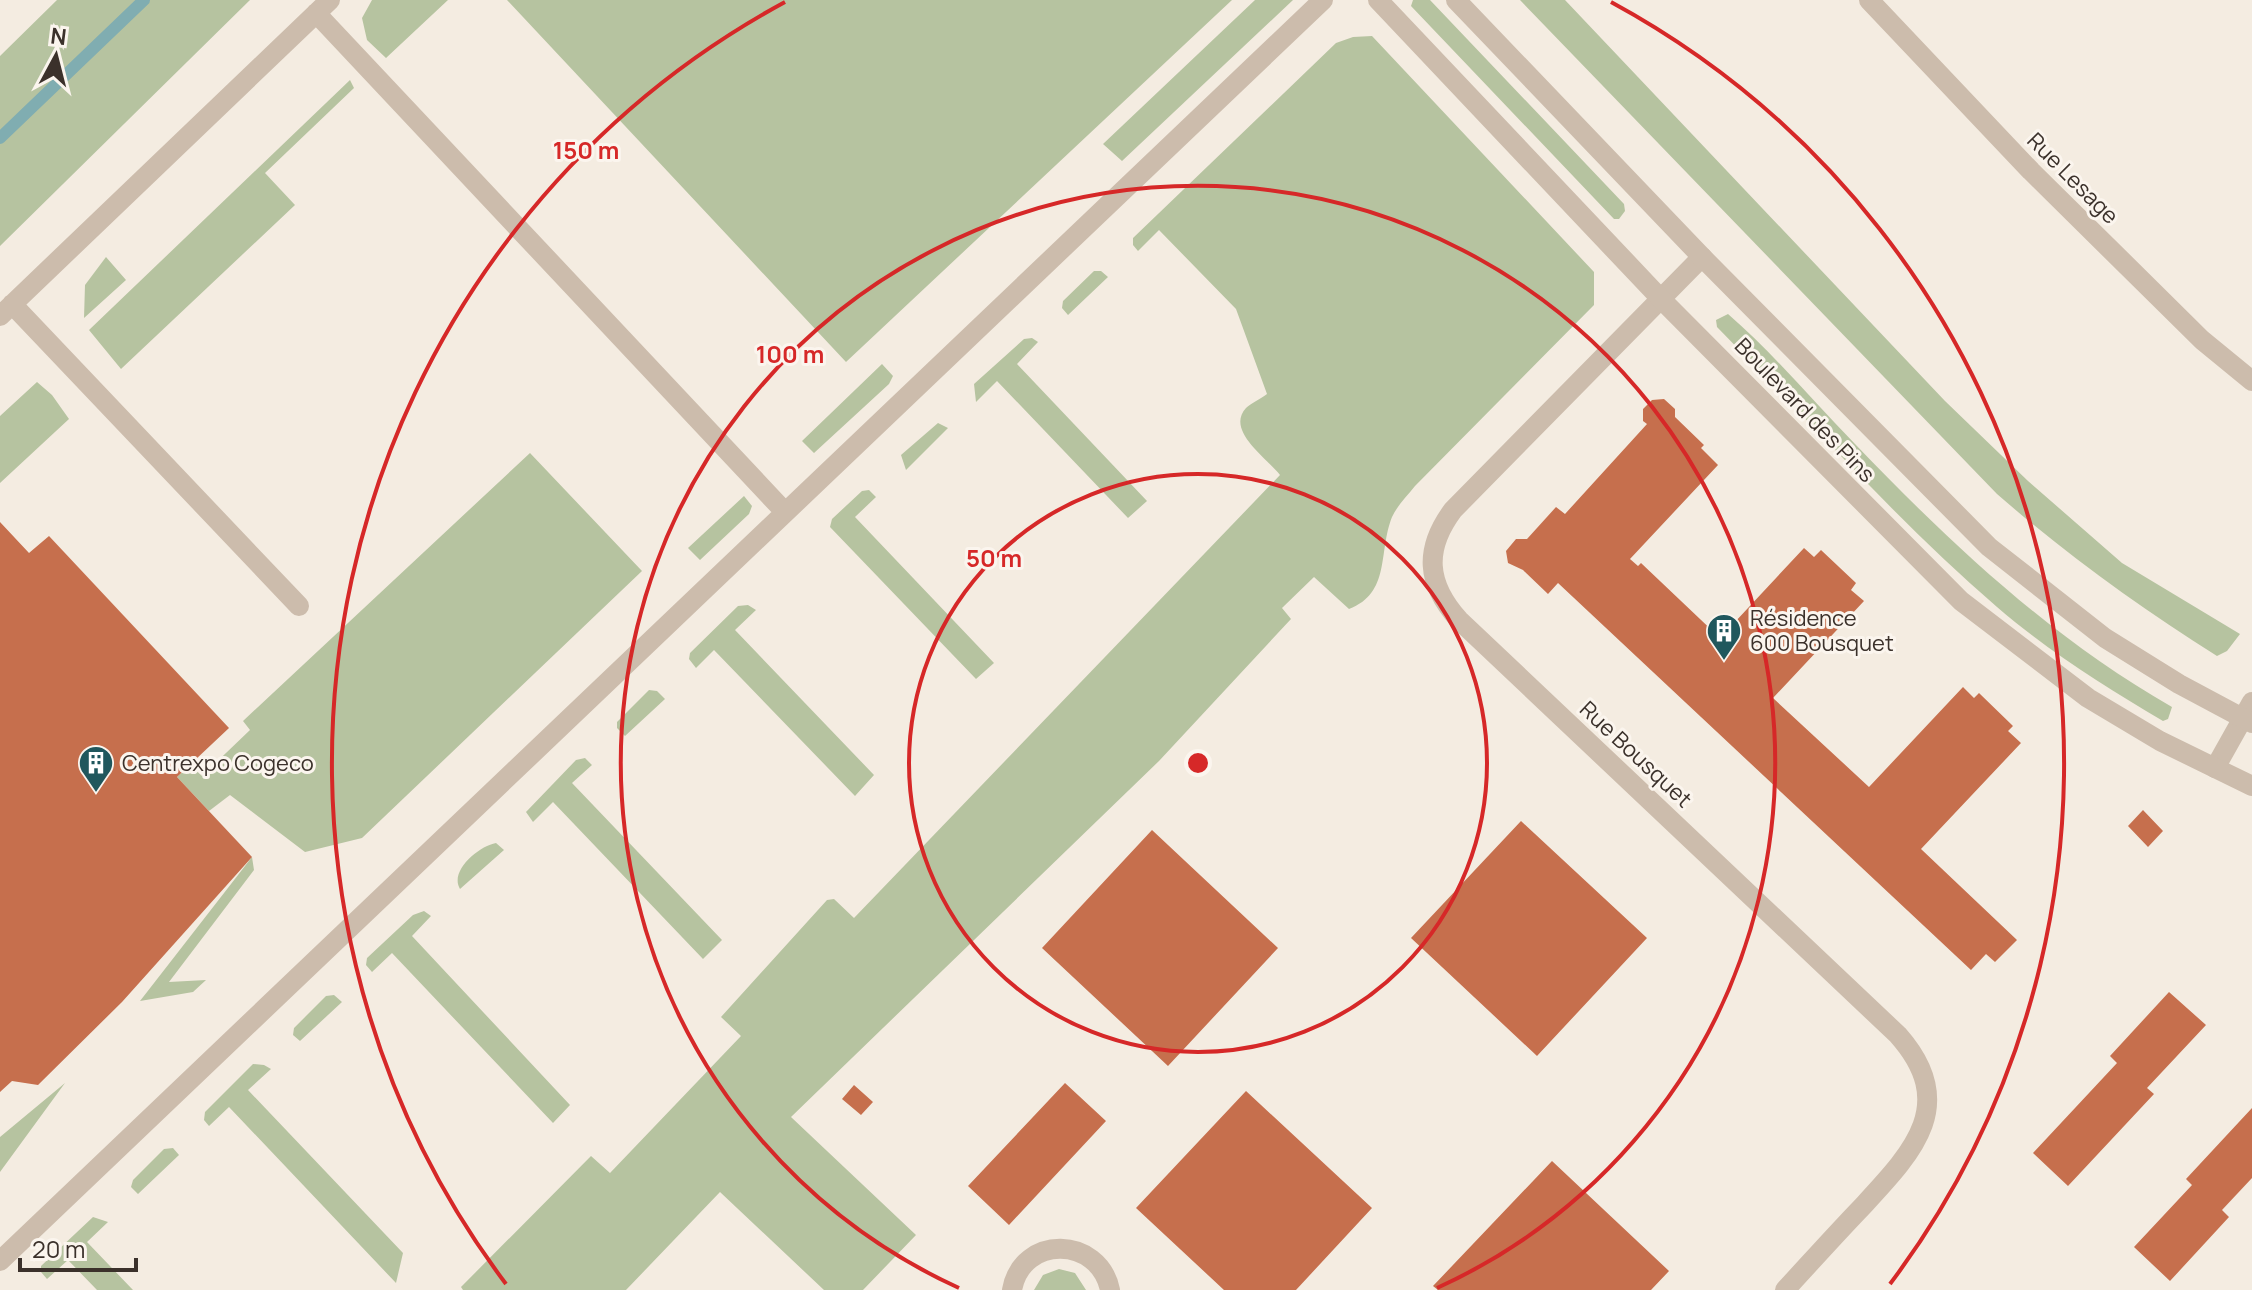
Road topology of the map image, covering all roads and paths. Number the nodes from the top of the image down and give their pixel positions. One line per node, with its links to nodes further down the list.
1 (1323, 0): 10 (street)
2 (1378, 0): 7 (street, Boulevard des Pins)
3 (1456, 0): 6 (street, Boulevard des Pins)
4 (1869, 0): 9 (street, Rue Lesage)
5 (323, 6): 8 (street); 10 (street)
6 (1702, 257): 7 (street, Rue Bousquet); 12 (street, Boulevard des Pins)
7 (1661, 299): 13 (street, Boulevard des Pins); 18 (street, Rue Bousquet)
8 (6, 310): 11 (street)
9 (2252, 381)
10 (785, 512): 15 (street)
11 (299, 606)
12 (2249, 714): 13 (street)
13 (2215, 768): 14 (street, Boulevard des Pins)
14 (2252, 786)
15 (0, 1261)
16 (1012, 1290): 17 (street)
17 (1110, 1290)
18 (1785, 1290)

